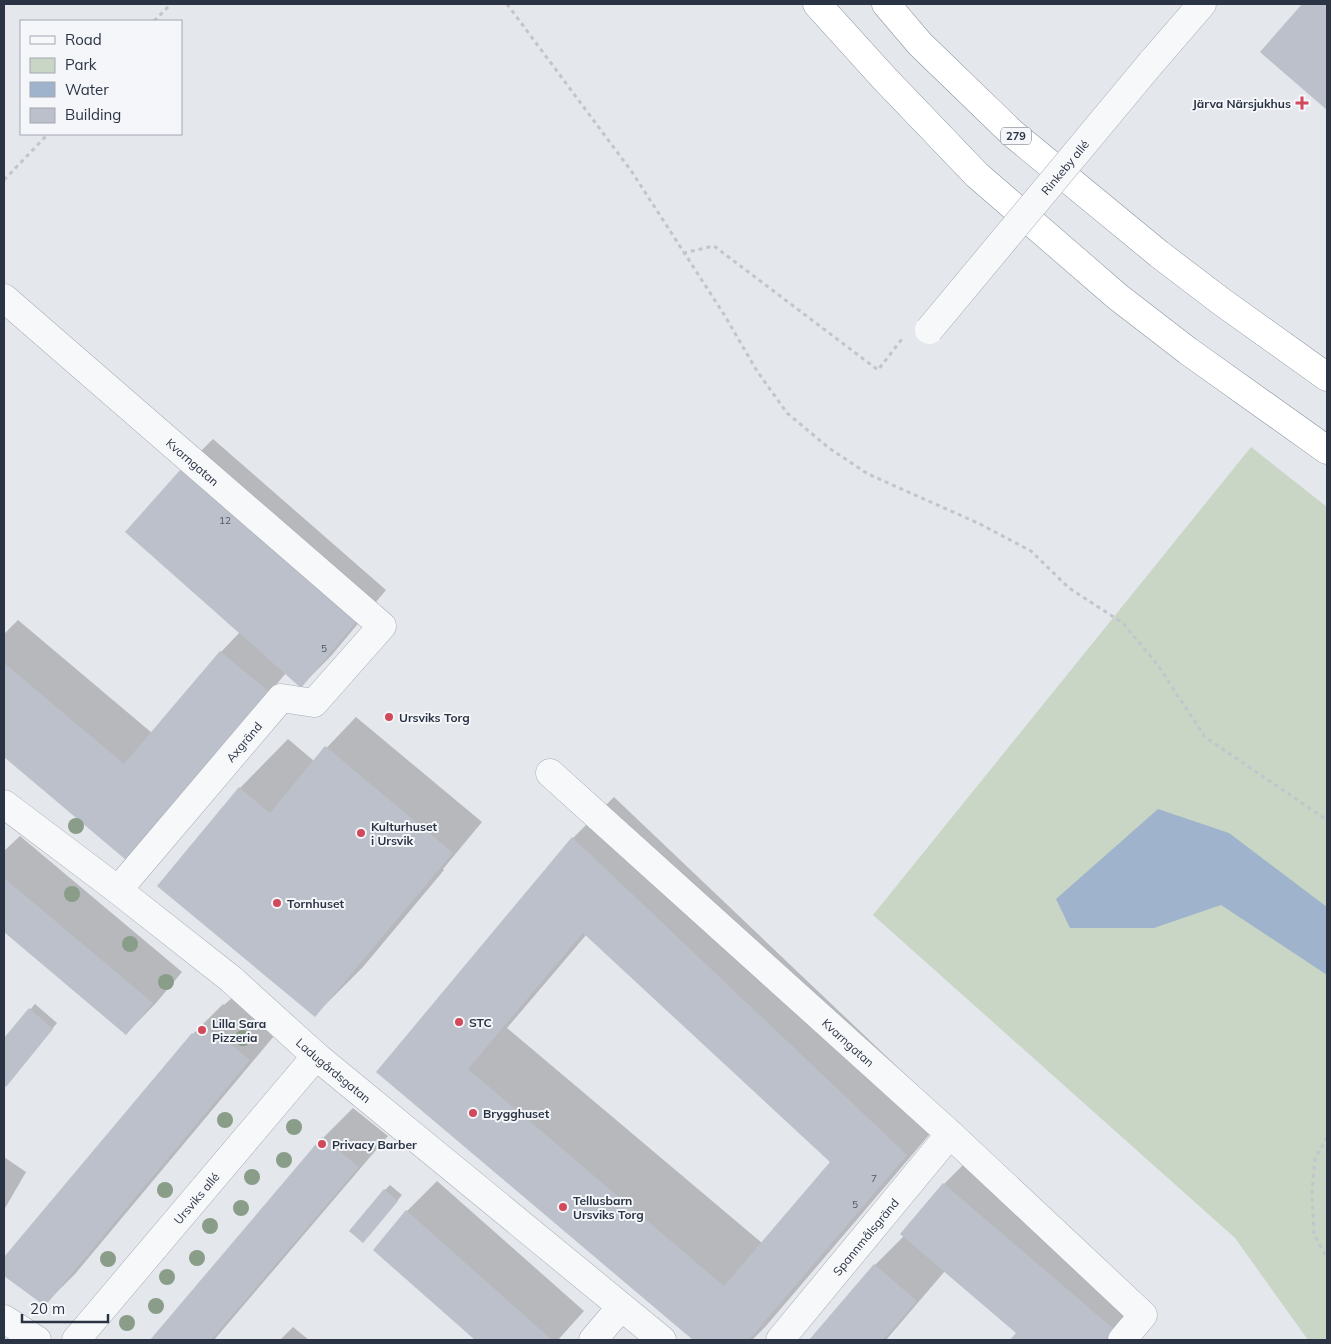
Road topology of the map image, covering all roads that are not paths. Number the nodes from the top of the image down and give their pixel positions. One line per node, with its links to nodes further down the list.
1 (817, 4): 9 (highway)
2 (886, 4): 6 (highway, 279)
3 (1202, 4): 5 (street, Rinkeby allé, bridge)
4 (4, 298): 10 (street, Kvarngatan)
5 (918, 332)
6 (1301, 360): 7 (highway); 8 (highway, 279)
7 (1327, 372)
8 (1327, 377)
9 (1327, 450)
10 (382, 626): 13 (street, Axgränd)
11 (550, 773): 15 (street, Kvarngatan)
12 (4, 804): 13 (street, Ladugårdsgatan)
13 (118, 890): 14 (street, Ladugårdsgatan)
14 (316, 1056): 16 (street, Ladugårdsgatan); 19 (street, Ursviks allé)
15 (950, 1134): 22 (street, Spannmålsgränd); 23 (street, Kvarngatan)
16 (621, 1307): 20 (street); 21 (street, Ladugårdsgatan)
17 (4, 1320): 18 (street)
18 (37, 1340)
19 (76, 1340)
20 (593, 1340)
21 (662, 1340)
22 (780, 1340)
23 (1122, 1340)

